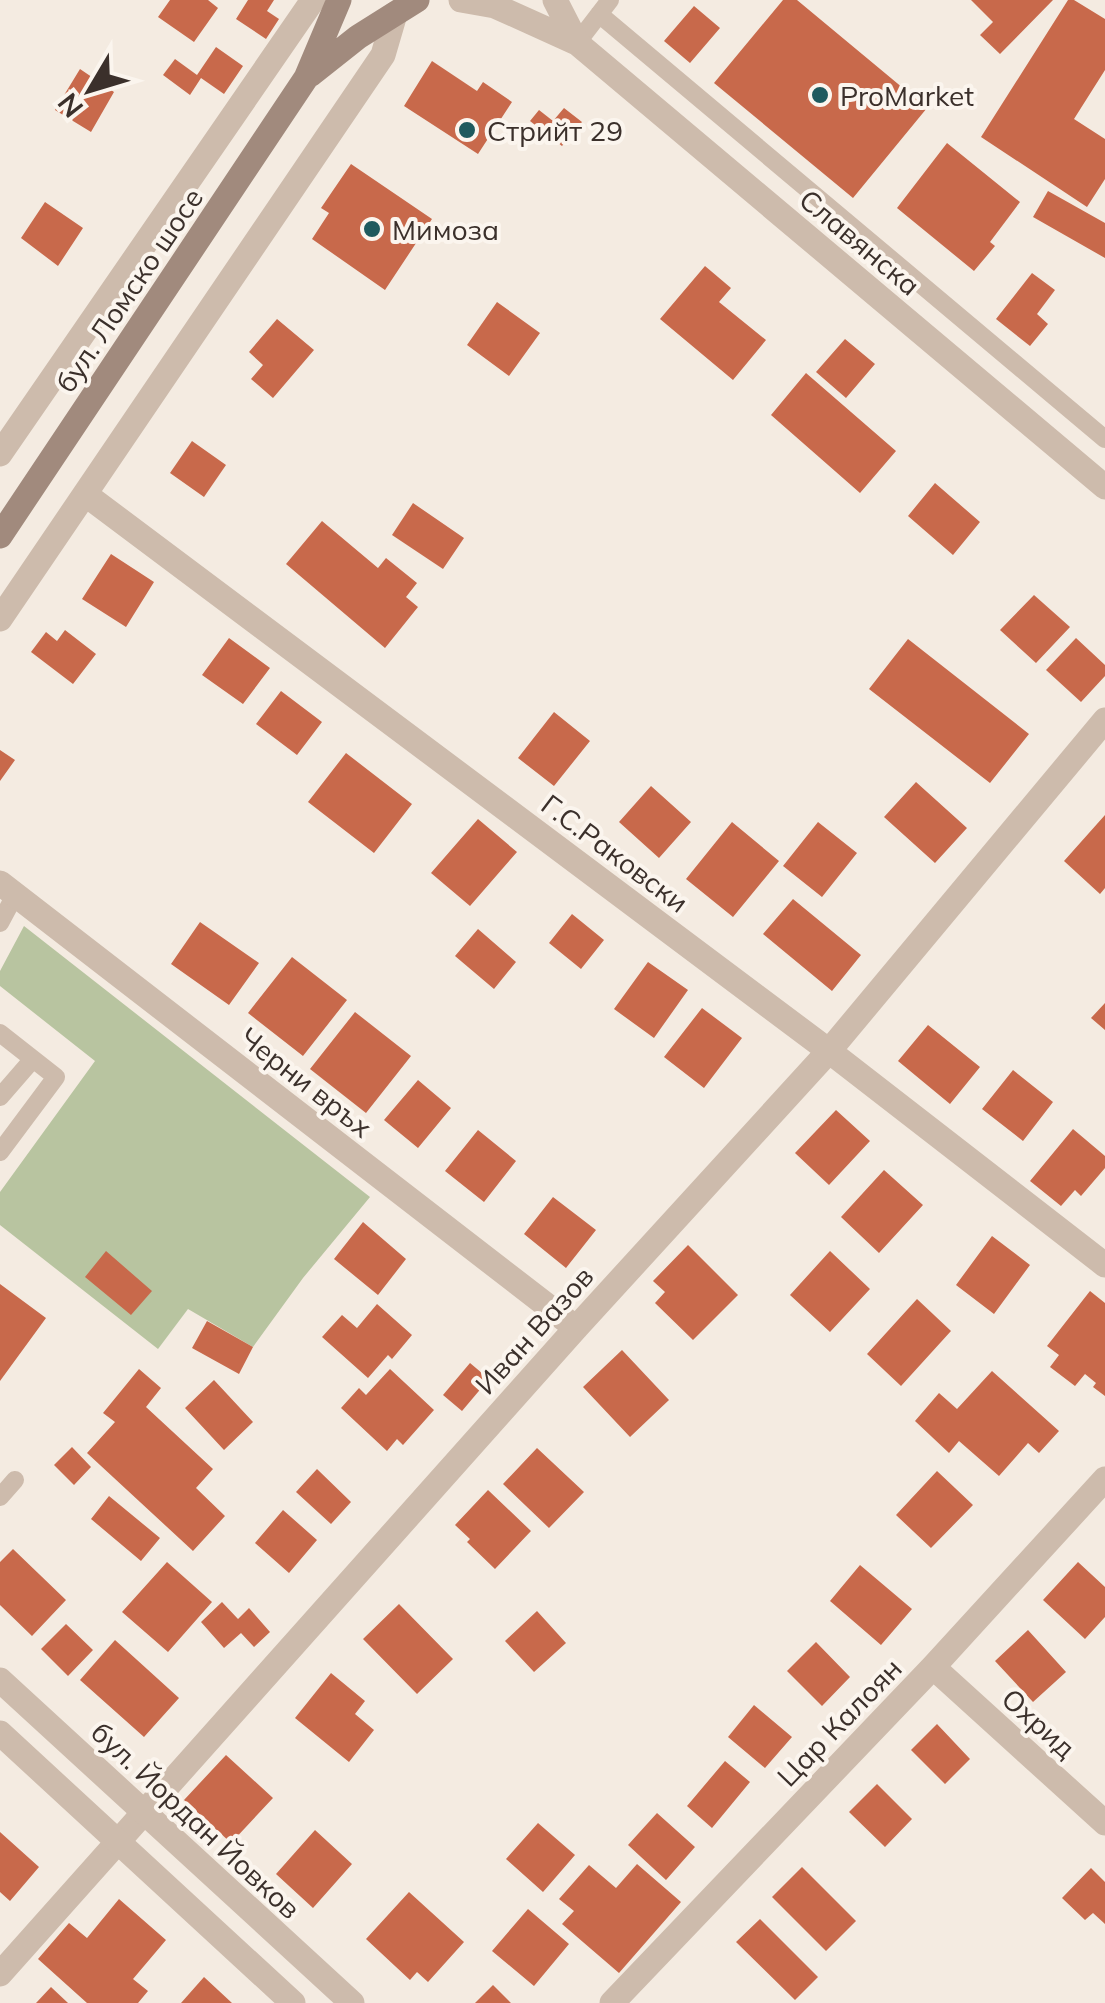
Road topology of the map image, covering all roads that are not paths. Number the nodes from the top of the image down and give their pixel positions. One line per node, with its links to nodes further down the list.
1 (313, 0): 10 (street)
2 (339, 0): 8 (main road, бул. Ломско шосе)
3 (461, 0): 7 (street, Славянска)
4 (555, 0): 7 (street, Славянска)
5 (406, 7): 8 (main road, бул. Ломско шосе); 12 (street)
6 (604, 7): 7 (lane); 9 (lane)
7 (577, 42): 11 (street, Славянска)
8 (306, 78): 13 (main road, бул. Ломско шосе)
9 (1105, 439)
10 (0, 454)
11 (1105, 487)
12 (85, 494): 14 (street); 19 (street, Г.С.Раковски)
13 (0, 536)
14 (0, 619)
15 (1105, 720): 19 (street, Иван Вазов)
16 (8, 889): 17 (lane); 24 (street, Черни връх)
17 (0, 923)
18 (0, 1033): 20 (lane)
19 (830, 1051): 23 (street, Г.С.Раковски); 24 (street, Иван Вазов)
20 (33, 1059): 21 (lane); 22 (lane)
21 (0, 1098)
22 (0, 1152)
23 (1105, 1265)
24 (576, 1328): 31 (street, Иван Вазов)
25 (1105, 1479): 28 (street, Цар Калоян)
26 (15, 1480): 27 (lane)
27 (0, 1498)
28 (933, 1667): 32 (street, Охрид); 37 (street, Цар Калоян)
29 (0, 1680): 31 (street, бул. Йордан Йовков)
30 (0, 1732): 33 (street)
31 (144, 1812): 33 (street, Иван Вазов); 36 (street, бул. Йордан Йовков)
32 (1105, 1823)
33 (117, 1840): 34 (street, Иван Вазов); 35 (street)
34 (0, 1974)
35 (293, 2003)
36 (352, 2003)
37 (612, 2003)

